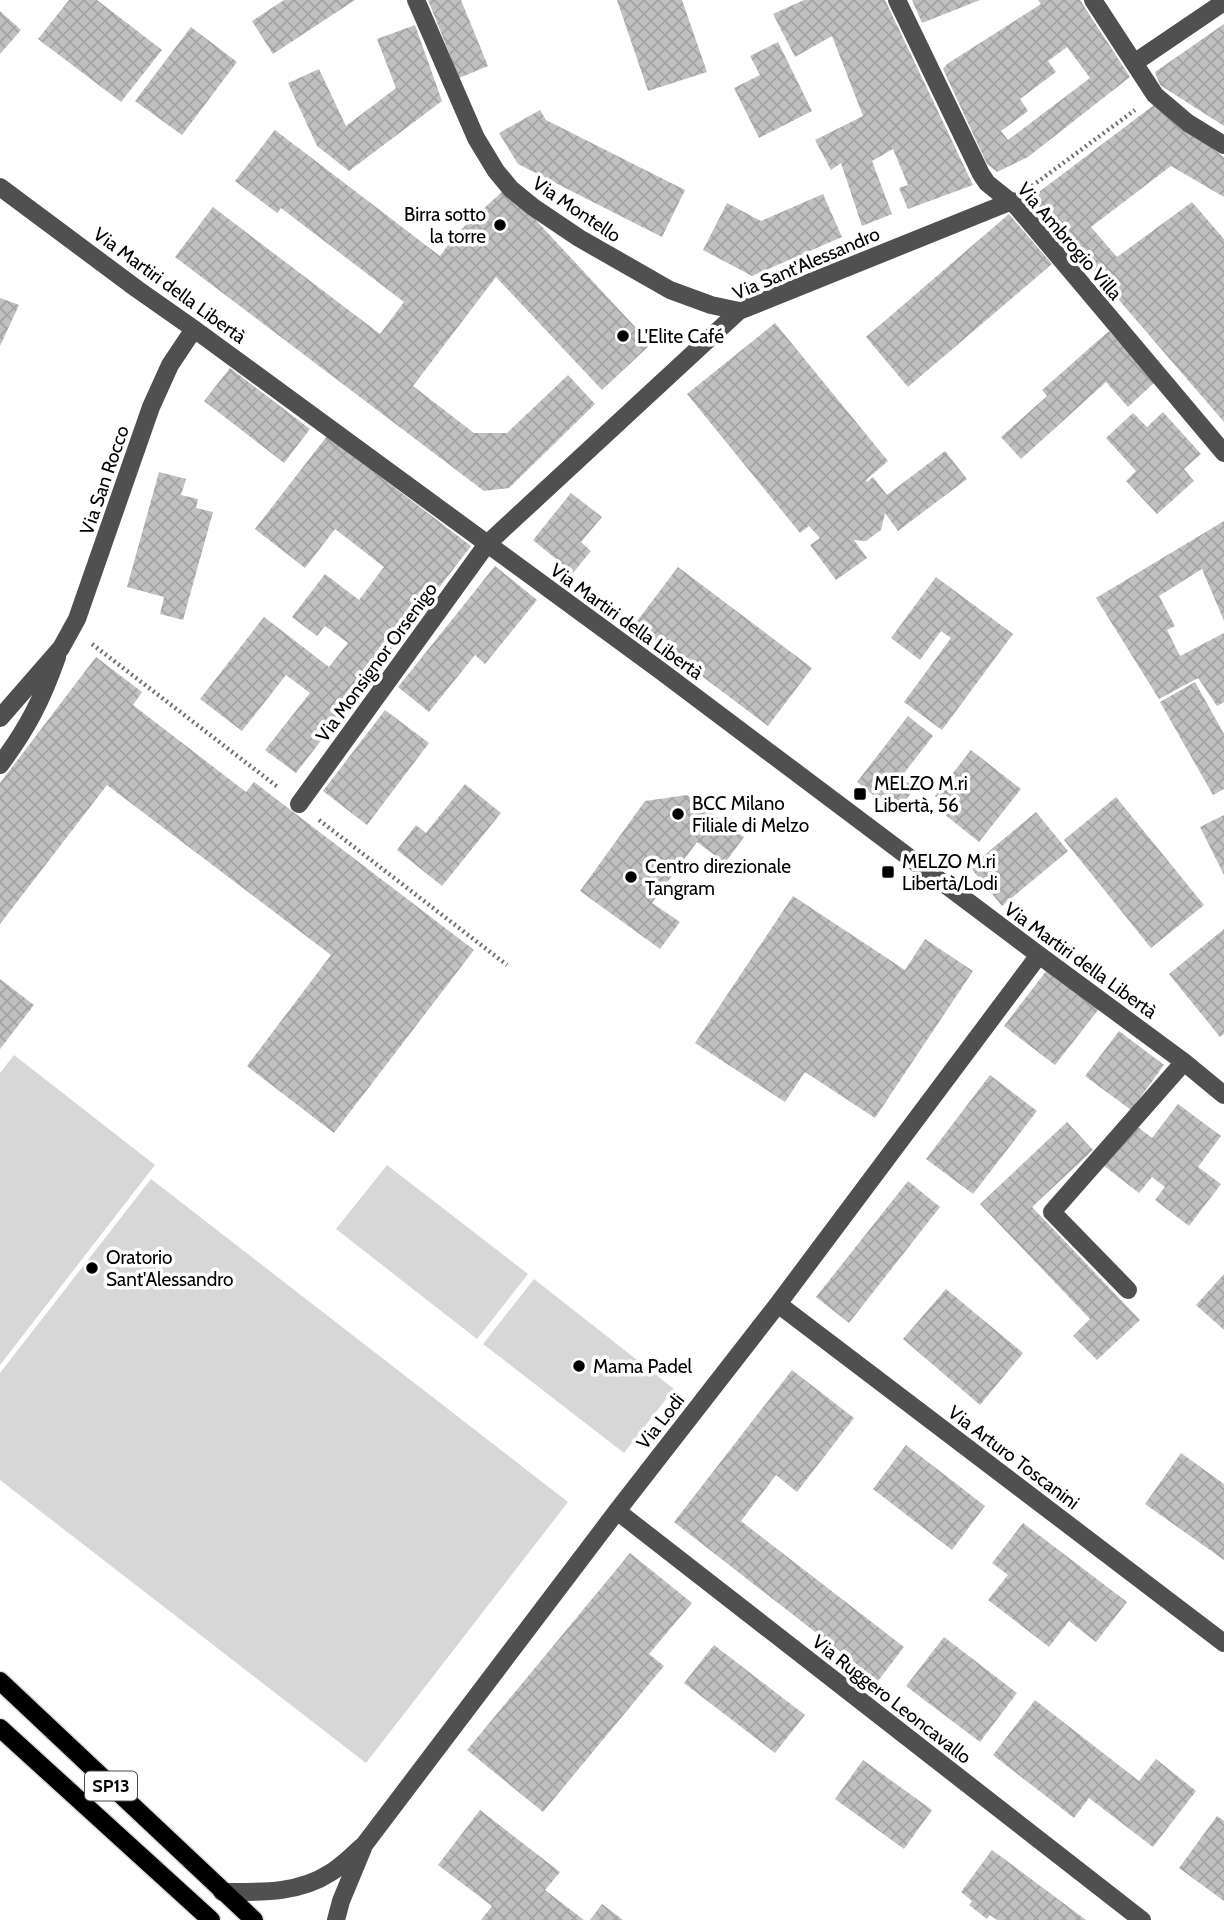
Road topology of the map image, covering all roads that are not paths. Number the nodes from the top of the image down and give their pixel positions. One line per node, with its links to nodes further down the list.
1 (416, 0): 9 (street, Via Montello)
2 (897, 0): 8 (street, Via Ambrogio Villa)
3 (1093, 0): 5 (street)
4 (1224, 2): 5 (street)
5 (1134, 63): 6 (street)
6 (1224, 145)
7 (0, 187): 10 (street, Via Martiri della Libertà)
8 (1012, 201): 9 (street, Via Sant'Alessandro); 11 (street, Via Ambrogio Villa)
9 (739, 311): 12 (street, Via Sant'Alessandro)
10 (194, 329): 12 (street, Via Martiri della Libertà); 13 (street, Via San Rocco)
11 (1224, 453)
12 (487, 544): 16 (street, Via Monsignor Orsenigo); 17 (street, Via Martiri della Libertà)
13 (61, 648): 14 (street, Via San Rocco); 15 (street, Via San Rocco)
14 (0, 718)
15 (0, 765)
16 (299, 804)
17 (1039, 955): 18 (street, Via Martiri della Libertà); 21 (street, Via Lodi)
18 (1184, 1062): 19 (street, Via Martiri della Libertà); 20 (street)
19 (1224, 1095)
20 (1128, 1290)
21 (778, 1304): 22 (street, Via Lodi); 23 (street, Via Arturo Toscanini)
22 (617, 1511): 26 (street, Via Lodi); 31 (street, Via Ruggero Leoncavallo)
23 (1224, 1643)
24 (0, 1681): 27 (main road, SP13)
25 (0, 1728): 28 (main road, SP13)
26 (364, 1845): 27 (street, Via Lodi); 30 (street, Via Lodi)
27 (222, 1892): 29 (main road, SP13)
28 (211, 1920)
29 (254, 1920)
30 (336, 1920)
31 (1142, 1920)

